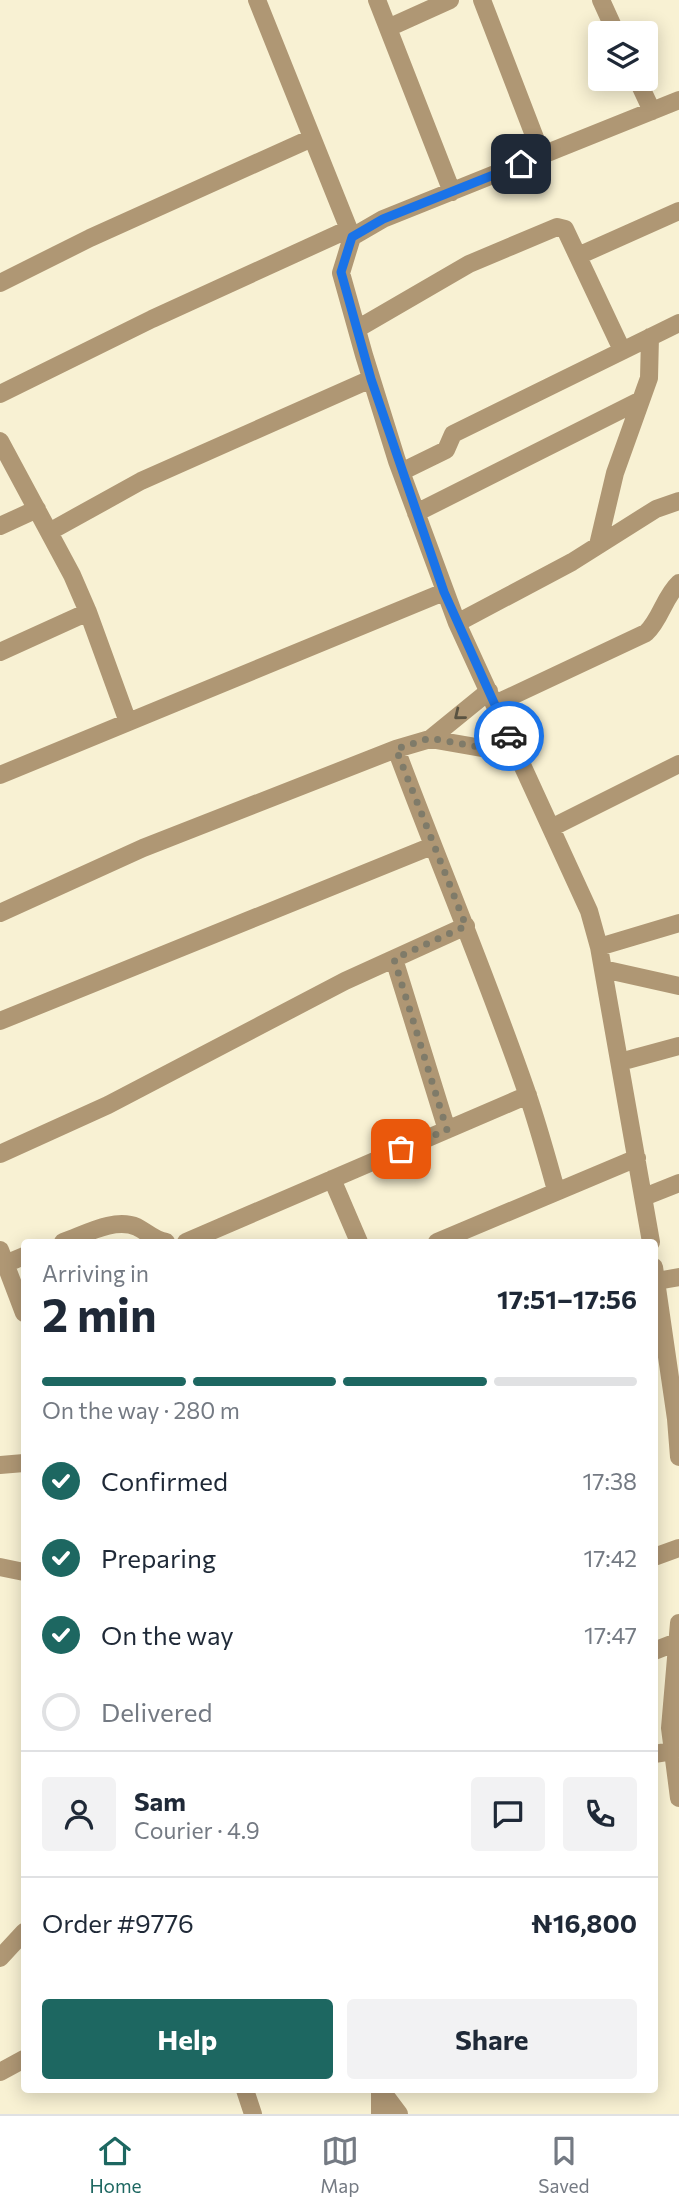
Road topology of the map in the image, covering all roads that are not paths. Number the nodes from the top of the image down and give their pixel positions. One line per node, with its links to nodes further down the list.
1 (377, 0): 7 (street)
2 (450, 0): 7 (street)
3 (482, 0): 12 (street)
4 (601, 0): 6 (street)
5 (262, 1): 11 (street)
6 (611, 21)
7 (388, 28): 13 (street)
8 (643, 91): 10 (street)
9 (679, 100): 10 (street)
10 (652, 111): 12 (street)
11 (312, 138): 15 (street); 17 (street)
12 (542, 156): 13 (street)
13 (452, 192): 15 (street)
14 (679, 211): 16 (street)
15 (351, 233): 19 (street); 23 (street)
16 (578, 256): 19 (street); 21 (street)
17 (0, 283)
18 (679, 323): 20 (street)
19 (357, 330): 22 (street)
20 (650, 337): 21 (street); 24 (street)
21 (622, 350): 26 (street)
22 (371, 379): 26 (street); 31 (street)
23 (0, 394)
24 (641, 400): 29 (street); 32 (street)
25 (0, 441): 28 (street)
26 (401, 472): 29 (street)
27 (679, 501): 32 (street)
28 (37, 509): 30 (street); 31 (street)
29 (416, 513): 34 (street)
30 (0, 526)
31 (49, 531): 35 (street)
32 (598, 545): 36 (street)
33 (679, 583): 38 (street)
34 (444, 592): 36 (street); 39 (street)
35 (88, 612): 37 (street); 39 (street)
36 (457, 623): 38 (street)
37 (0, 652)
38 (492, 698): 40 (street, one-way to 40); 42 (street)
39 (128, 722): 44 (street)
40 (430, 738): 41 (street); 42 (street)
41 (396, 749): 46 (street); 47 (street)
42 (517, 754): 45 (street)
43 (679, 764): 45 (street)
44 (0, 775)
45 (551, 828): 50 (street)
46 (432, 846): 49 (street); 54 (street)
47 (0, 913)
48 (679, 923): 50 (street)
49 (466, 926): 51 (street); 57 (street)
50 (599, 947): 52 (street)
51 (394, 959): 58 (street); 59 (street)
52 (603, 970): 53 (street); 56 (street)
53 (679, 986)
54 (0, 1021)
55 (679, 1046): 56 (street)
56 (620, 1062): 60 (street)
57 (528, 1095): 58 (street); 63 (street)
58 (447, 1130): 61 (street)
59 (0, 1154)
60 (637, 1158): 63 (street); 64 (street)
61 (332, 1179): 67 (street); 68 (street)
62 (679, 1182): 64 (street)
63 (556, 1190): 69 (street)
64 (644, 1197): 70 (street)
65 (72, 1239): 66 (street)
66 (155, 1239)
67 (193, 1239)
68 (358, 1239)
69 (444, 1239)
70 (651, 1239)
71 (21, 1256): 72 (street)
72 (3, 1257): 76 (street)
73 (658, 1274): 74 (street)
74 (679, 1277)
75 (658, 1285): 77 (street)
76 (21, 1306)
77 (676, 1388): 78 (street)
78 (679, 1457)
79 (21, 1463): 80 (street)
80 (0, 1465)
81 (679, 1548): 82 (street)
82 (658, 1556)
83 (0, 1567): 84 (street)
84 (21, 1571)
85 (679, 1623): 86 (street)
86 (677, 1642): 87 (street); 88 (street)
87 (658, 1649)
88 (676, 1685): 89 (street)
89 (673, 1751): 90 (street); 91 (street)
90 (658, 1753)
91 (679, 1798)
92 (21, 1935): 93 (street)
93 (0, 1958)
94 (21, 2061): 95 (street)
95 (0, 2072)
96 (246, 2093): 99 (street)
97 (381, 2093): 100 (street)
98 (383, 2093): 101 (street)
99 (253, 2114)
100 (380, 2114)
101 (399, 2114)

